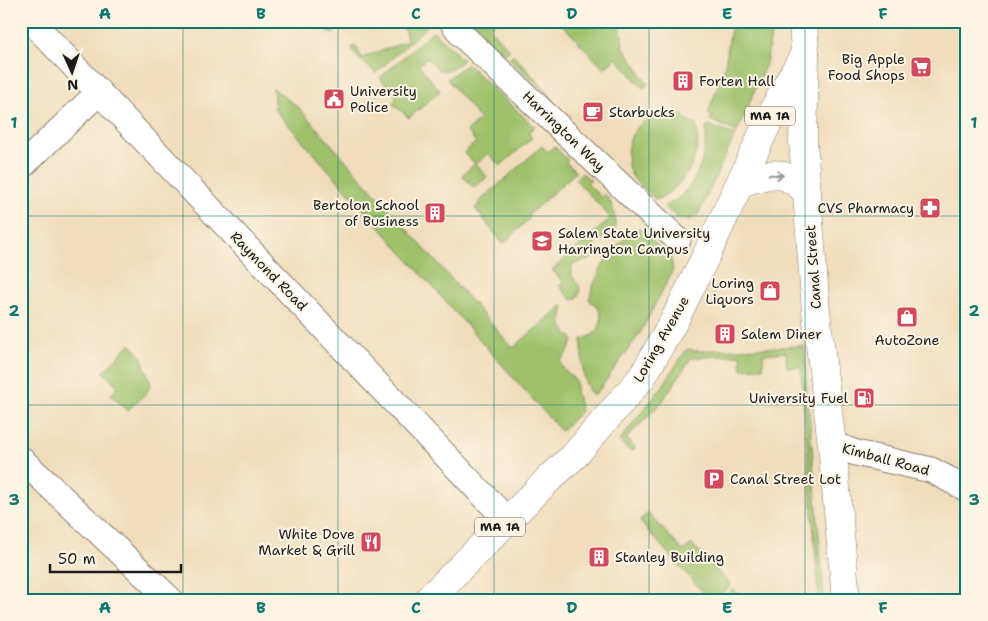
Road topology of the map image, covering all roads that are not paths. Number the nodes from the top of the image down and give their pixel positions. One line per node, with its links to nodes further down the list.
1 (31, 21): 5 (street, Raymond Road)
2 (452, 21): 9 (street, Harrington Way)
3 (803, 21): 4 (main road)
4 (805, 52): 7 (main road, Loring Avenue / MA 1A); 8 (main road, Canal Street)
5 (99, 92): 6 (street); 13 (street, Raymond Road)
6 (21, 167)
7 (740, 183): 8 (main road, one-way to 8); 9 (main road, Loring Avenue / MA 1A)
8 (807, 192): 10 (main road, Canal Street)
9 (689, 248): 13 (main road, Loring Avenue / MA 1A)
10 (832, 444): 12 (street, Kimball Road); 16 (main road, Canal Street)
11 (21, 459): 14 (street)
12 (967, 489)
13 (507, 520): 15 (main road, Loring Avenue / MA 1A)
14 (171, 600)
15 (428, 600)
16 (846, 600)

